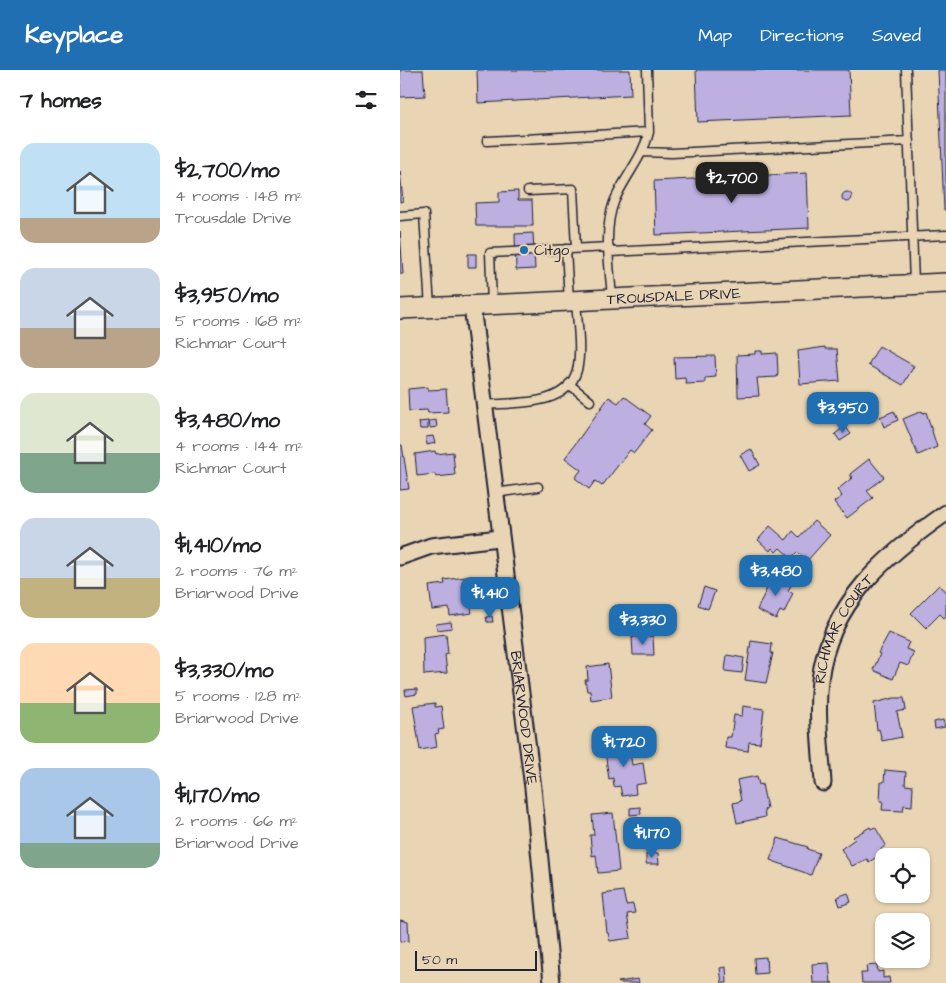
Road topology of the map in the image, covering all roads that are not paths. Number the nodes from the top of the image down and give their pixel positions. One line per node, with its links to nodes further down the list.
1 (647, 70): 3 (lane)
2 (906, 70): 5 (lane)
3 (649, 132): 4 (lane); 6 (lane)
4 (487, 141)
5 (909, 141): 6 (lane); 10 (lane)
6 (642, 152): 13 (lane)
7 (528, 191): 11 (lane)
8 (400, 216): 20 (lane)
9 (946, 235): 10 (lane)
10 (913, 237): 13 (lane); 14 (lane)
11 (576, 248): 12 (lane); 13 (lane)
12 (566, 249): 17 (lane); 18 (lane)
13 (610, 249): 16 (lane)
14 (914, 283): 15 (street, TROUSDALE DRIVE); 16 (street, TROUSDALE DRIVE)
15 (946, 283)
16 (612, 298): 17 (street, TROUSDALE DRIVE)
17 (572, 301): 18 (street, TROUSDALE DRIVE); 22 (lane)
18 (492, 304): 19 (street, TROUSDALE DRIVE)
19 (472, 306): 20 (street, TROUSDALE DRIVE); 24 (street, BRIARWOOD DRIVE)
20 (430, 308): 21 (street, TROUSDALE DRIVE)
21 (400, 309)
22 (569, 384): 23 (lane); 24 (lane)
23 (590, 401)
24 (483, 405): 26 (street, BRIARWOOD DRIVE)
25 (538, 487): 26 (lane)
26 (494, 493): 28 (street, BRIARWOOD DRIVE)
27 (946, 513): 30 (street, RICHMAR COURT)
28 (500, 538): 29 (street); 31 (street, BRIARWOOD DRIVE)
29 (400, 557)
30 (823, 783)
31 (552, 983)

